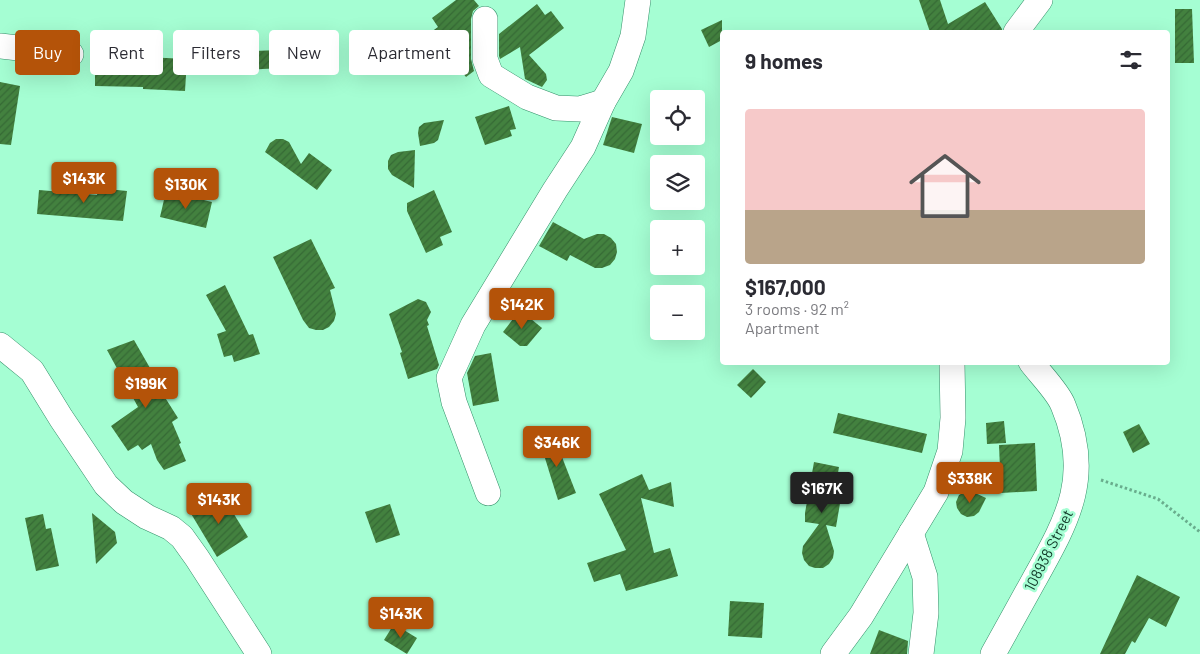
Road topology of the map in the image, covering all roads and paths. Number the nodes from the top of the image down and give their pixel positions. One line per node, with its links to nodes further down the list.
1 (638, 0): 7 (street)
2 (1040, 0): 4 (street)
3 (485, 19): 7 (street)
4 (1018, 30)
5 (0, 46): 6 (street)
6 (15, 48)
7 (603, 102): 12 (street)
8 (0, 345): 15 (street)
9 (952, 365): 14 (street)
10 (1033, 365): 11 (street, 108938 Street)
11 (1077, 472): 13 (path); 18 (street, 108938 Street)
12 (488, 492)
13 (1200, 532)
14 (911, 533): 16 (street); 17 (street)
15 (258, 654)
16 (833, 654)
17 (921, 654)
18 (994, 654)

